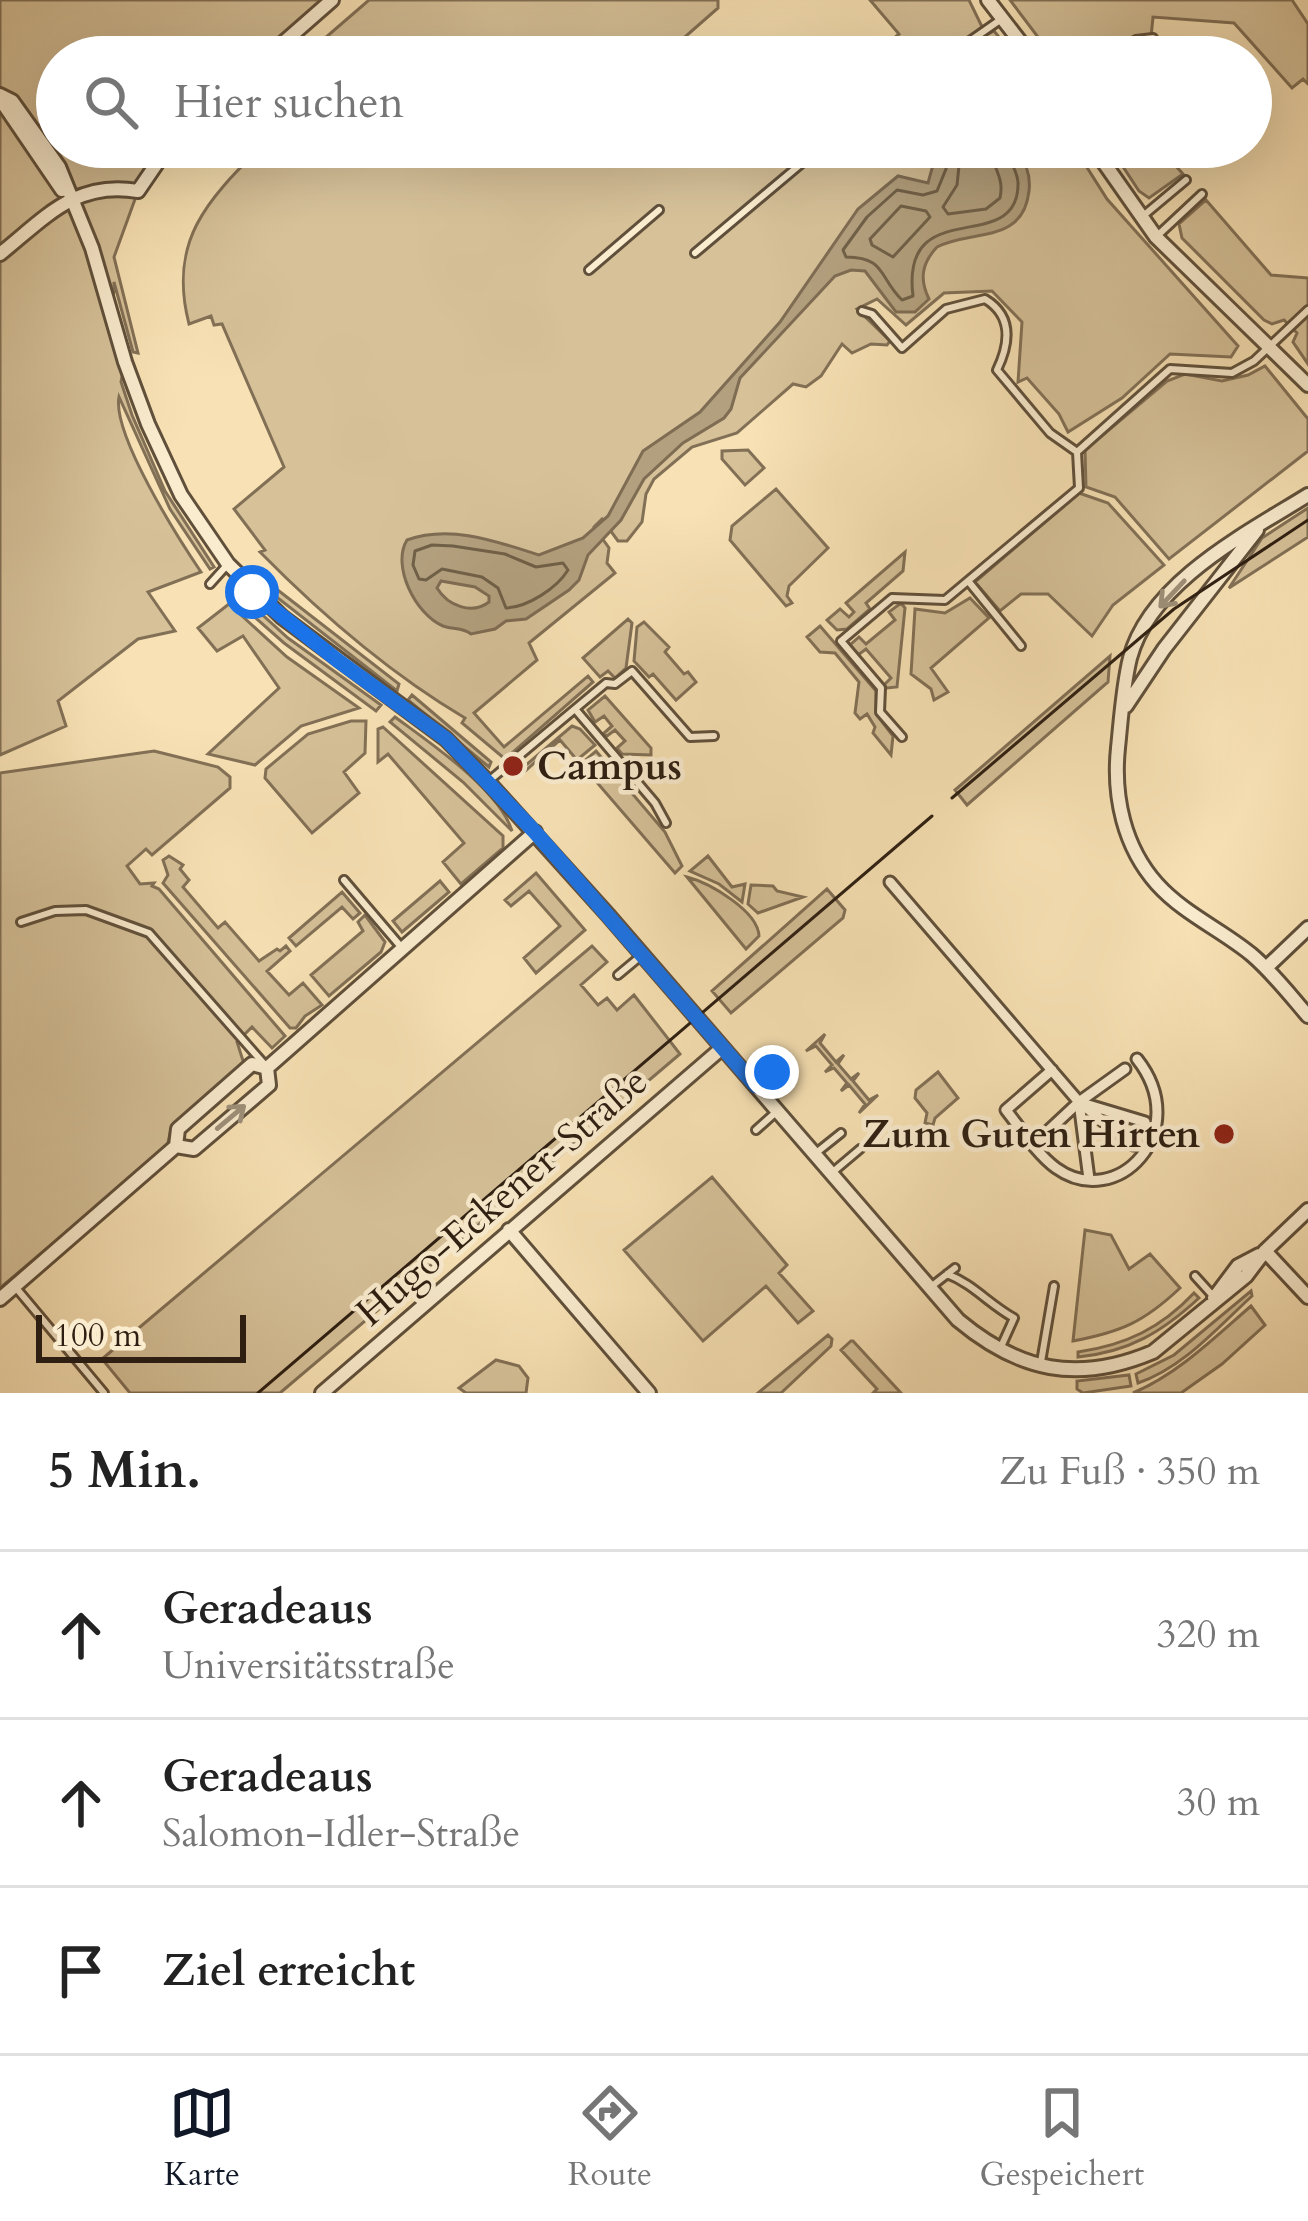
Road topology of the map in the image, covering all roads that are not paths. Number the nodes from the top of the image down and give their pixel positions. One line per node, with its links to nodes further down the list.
1 (332, 0): 4 (street)
2 (988, 0): 3 (street)
3 (1003, 17): 5 (lane); 6 (street)
4 (291, 36)
5 (976, 36)
6 (1017, 36)
7 (0, 97): 8 (street)
8 (36, 134)
9 (59, 168): 15 (street)
10 (152, 168): 15 (street)
11 (796, 168): 19 (lane)
12 (1107, 168): 17 (street)
13 (1186, 180): 17 (lane)
14 (1202, 194): 18 (lane)
15 (70, 200): 20 (street); 29 (street)
16 (659, 211): 21 (lane)
17 (1141, 218): 18 (street)
18 (1156, 237): 24 (street)
19 (695, 253)
20 (0, 254)
21 (589, 270)
22 (1308, 310): 24 (lane)
23 (862, 311): 26 (lane)
24 (1268, 347): 25 (street); 26 (lane)
25 (1308, 386)
26 (1077, 452): 30 (lane)
27 (1308, 495): 28 (street)
28 (1264, 522): 33 (street); 33 (street, one-way to 33)
29 (228, 564): 31 (lane); 37 (street)
30 (969, 582): 32 (lane); 36 (lane)
31 (210, 584)
32 (1022, 646)
33 (1125, 707): 46 (street)
34 (575, 709): 35 (lane); 37 (lane); 38 (lane)
35 (714, 736)
36 (902, 737)
37 (488, 782): 39 (street)
38 (665, 823)
39 (535, 832): 44 (street); 45 (street)
40 (344, 880): 44 (lane)
41 (890, 882): 54 (street)
42 (21, 922): 52 (lane)
43 (1308, 928): 46 (street)
44 (402, 949): 52 (street)
45 (642, 955): 47 (lane); 49 (street)
46 (1266, 968): 48 (street)
47 (618, 975)
48 (1308, 1016)
49 (722, 1048): 55 (street); 69 (street, Hugo-Eckener-Straße)
50 (1137, 1059): 67 (street)
51 (782, 1065): 55 (lane)
52 (267, 1068): 63 (street); 63 (street, one-way to 52)
53 (1125, 1069): 56 (street)
54 (1052, 1070): 56 (street); 61 (street)
55 (756, 1086): 57 (street)
56 (1079, 1102): 58 (street); 61 (street); 62 (street); 67 (street)
57 (778, 1111): 59 (lane); 65 (street)
58 (1145, 1122)
59 (756, 1130)
60 (842, 1133): 65 (lane)
61 (1034, 1144): 67 (street)
62 (1133, 1145)
63 (176, 1146): 74 (street)
64 (860, 1149): 66 (lane)
65 (814, 1155): 66 (street)
66 (831, 1174): 76 (street)
67 (1089, 1179)
68 (1308, 1210): 70 (street)
69 (509, 1230): 83 (street, Hugo-Eckener-Straße); 84 (street)
70 (1265, 1251): 77 (street); 79 (street)
71 (955, 1268): 72 (lane)
72 (947, 1274): 76 (lane); 80 (lane)
73 (1195, 1276): 79 (lane)
74 (14, 1286): 78 (street); 82 (lane)
75 (1054, 1286): 81 (lane)
76 (929, 1288): 80 (street)
77 (1308, 1297)
78 (0, 1299)
79 (1214, 1300): 81 (street)
80 (999, 1352): 81 (street)
81 (1041, 1366)
82 (104, 1393)
83 (322, 1393)
84 (649, 1393)

